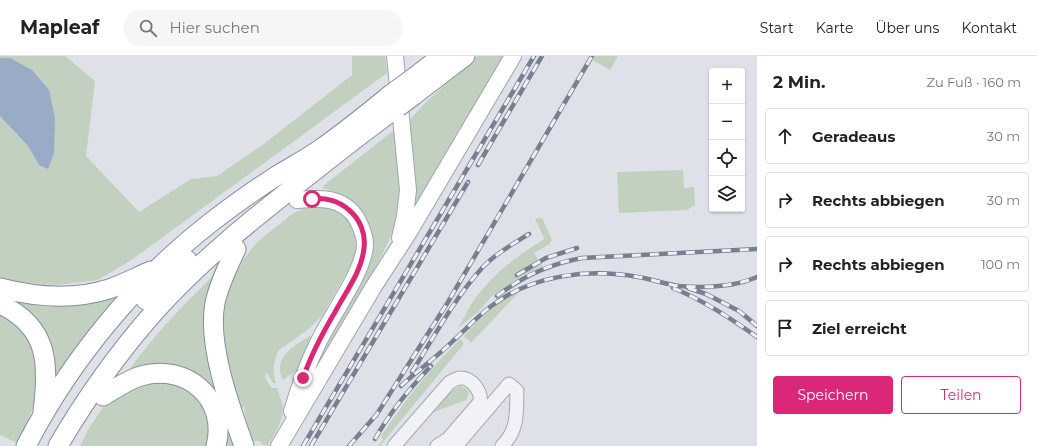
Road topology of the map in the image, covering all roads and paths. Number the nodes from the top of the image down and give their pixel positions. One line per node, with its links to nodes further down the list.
1 (395, 56): 10 (main road)
2 (442, 56): 5 (highway)
3 (465, 56): 5 (highway)
4 (513, 56): 10 (main road)
5 (413, 87): 6 (highway, bridge)
6 (393, 108): 7 (highway); 8 (highway); 19 (highway)
7 (311, 156): 11 (highway); 18 (highway)
8 (297, 200): 9 (highway); 16 (main road)
9 (236, 249): 14 (highway); 22 (highway)
10 (388, 265): 16 (main road)
11 (158, 268): 12 (highway); 15 (highway)
12 (0, 288)
13 (0, 304): 15 (highway)
14 (103, 396): 20 (highway); 21 (highway)
15 (42, 417): 17 (highway)
16 (282, 440)
17 (26, 446)
18 (40, 446)
19 (58, 446)
20 (70, 446)
21 (216, 446)
22 (244, 446)
23 (394, 446): 24 (street)
24 (437, 446)
25 (456, 446): 26 (street)
26 (502, 446)

